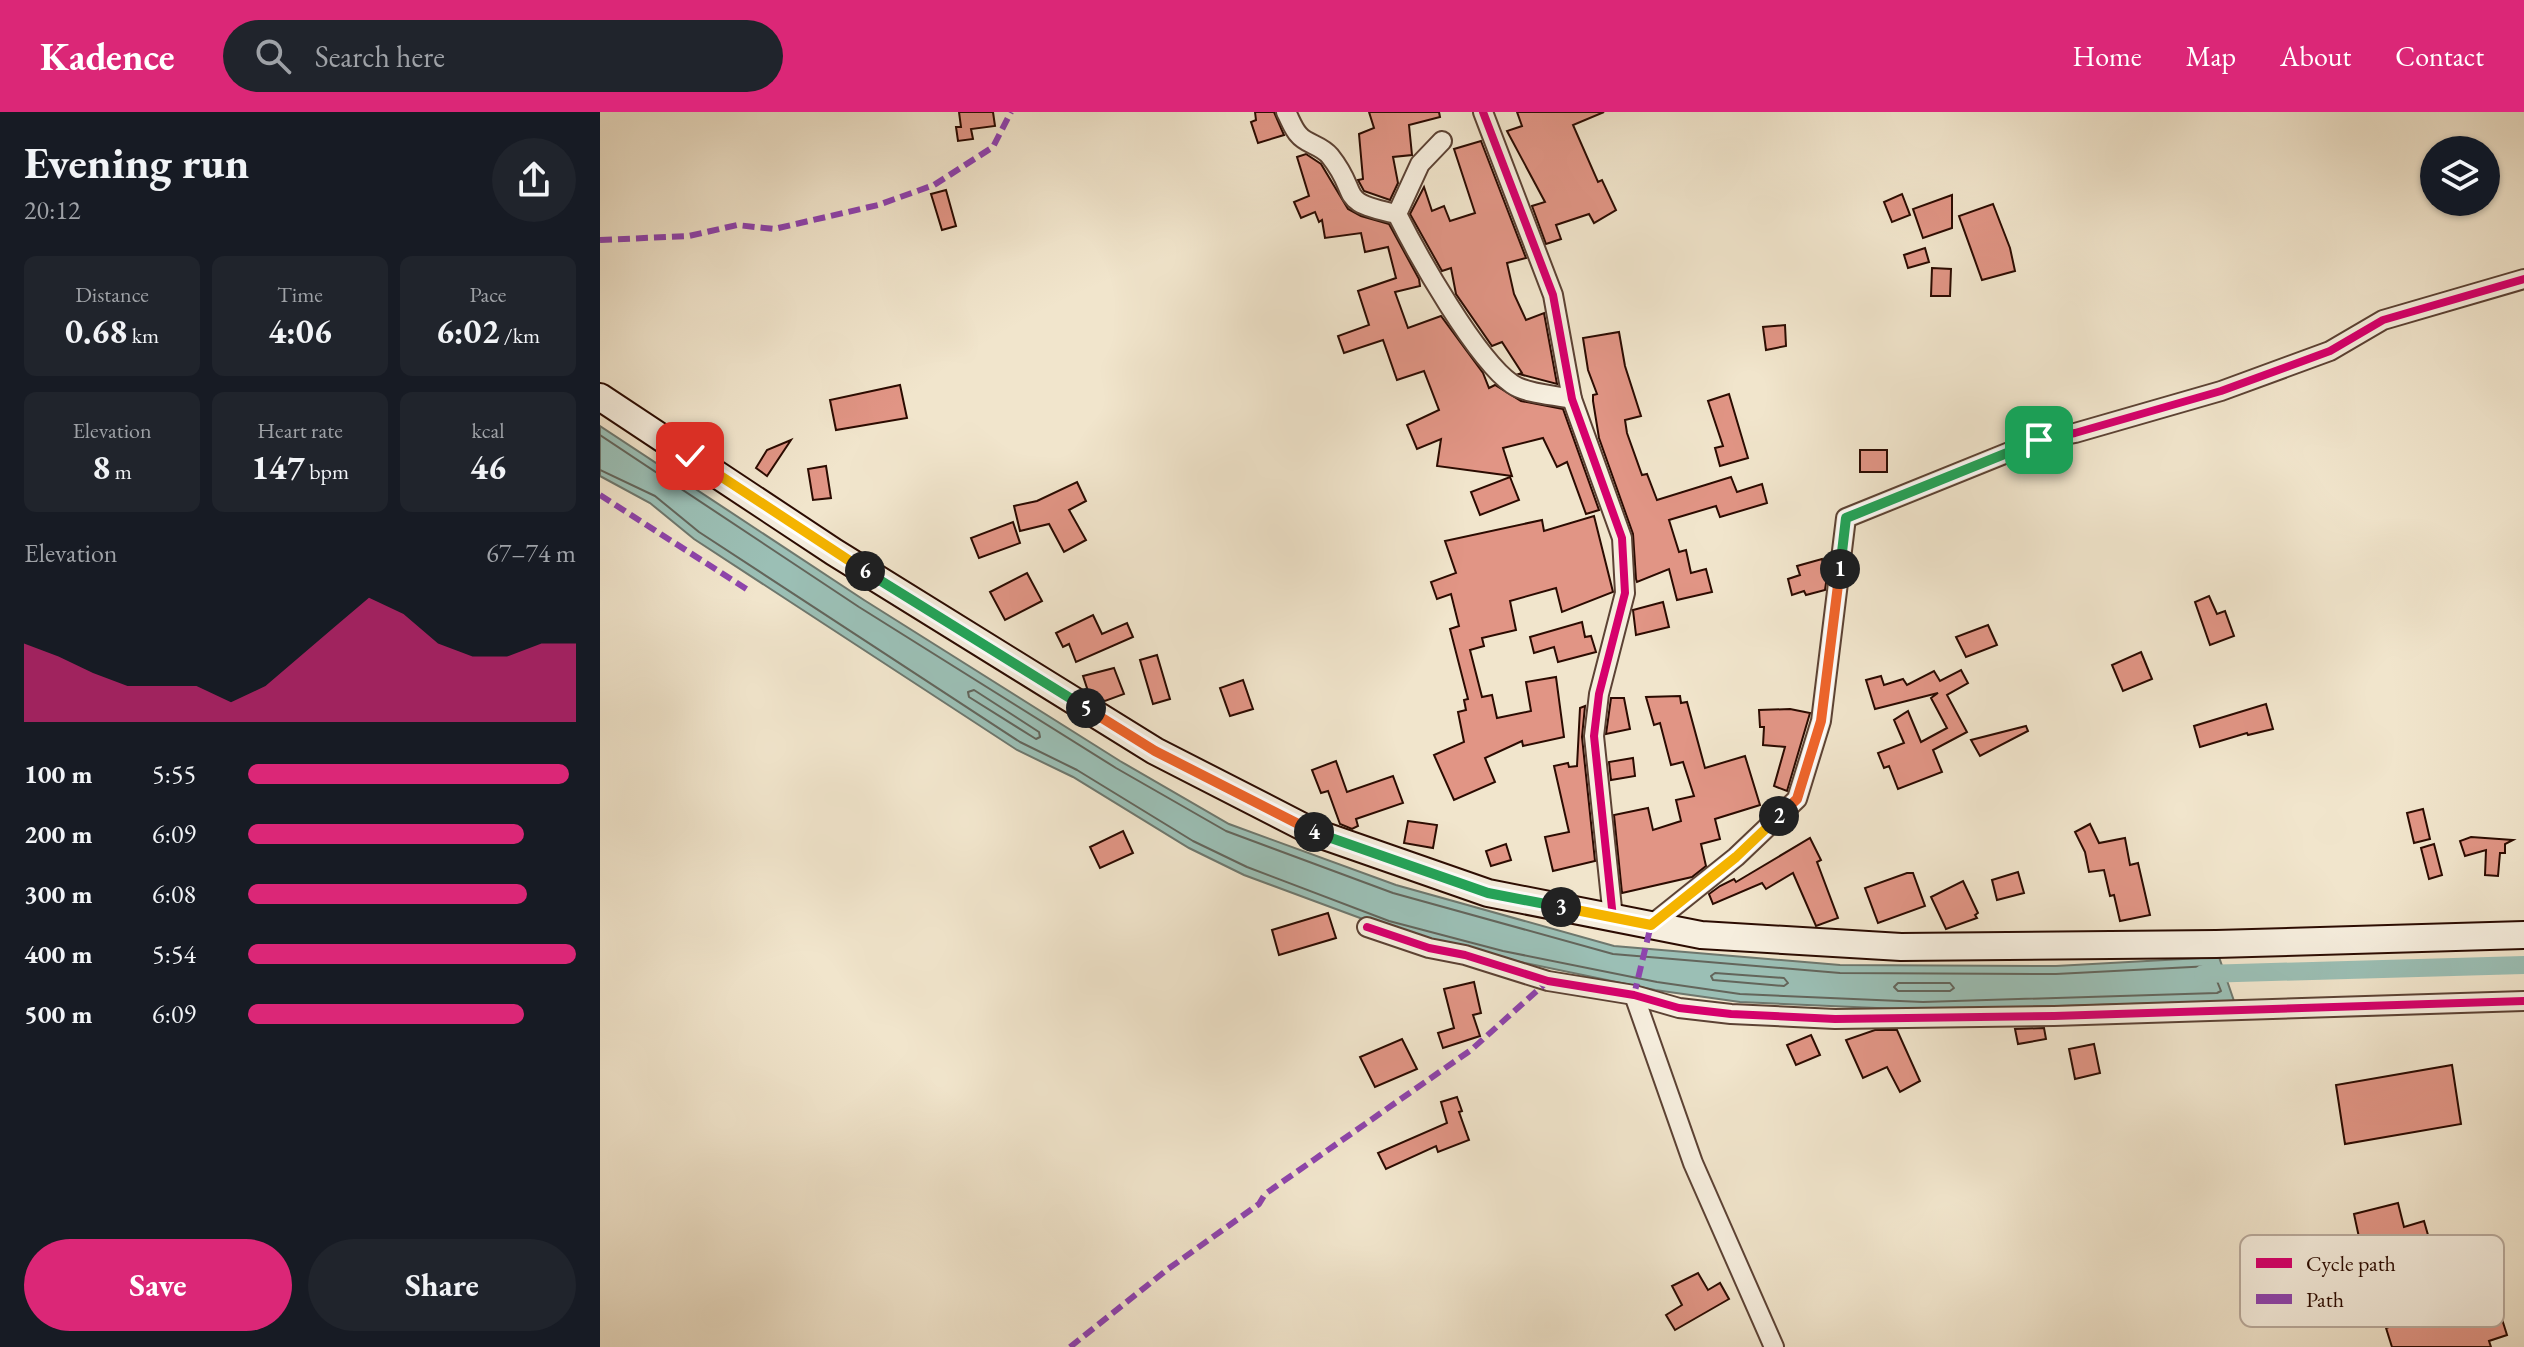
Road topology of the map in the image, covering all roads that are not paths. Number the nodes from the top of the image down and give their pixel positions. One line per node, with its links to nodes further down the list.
1 (1286, 112): 4 (street)
2 (1483, 112): 7 (street)
3 (1442, 141): 4 (street)
4 (1397, 214): 7 (street)
5 (2524, 279): 9 (street)
6 (600, 397): 8 (main road)
7 (1572, 399): 8 (street)
8 (1613, 918): 9 (main road)
9 (1651, 925): 11 (main road)
10 (1367, 927): 12 (street)
11 (2524, 935)
12 (1634, 995): 13 (street); 14 (street)
13 (2524, 1001)
14 (1774, 1347)

